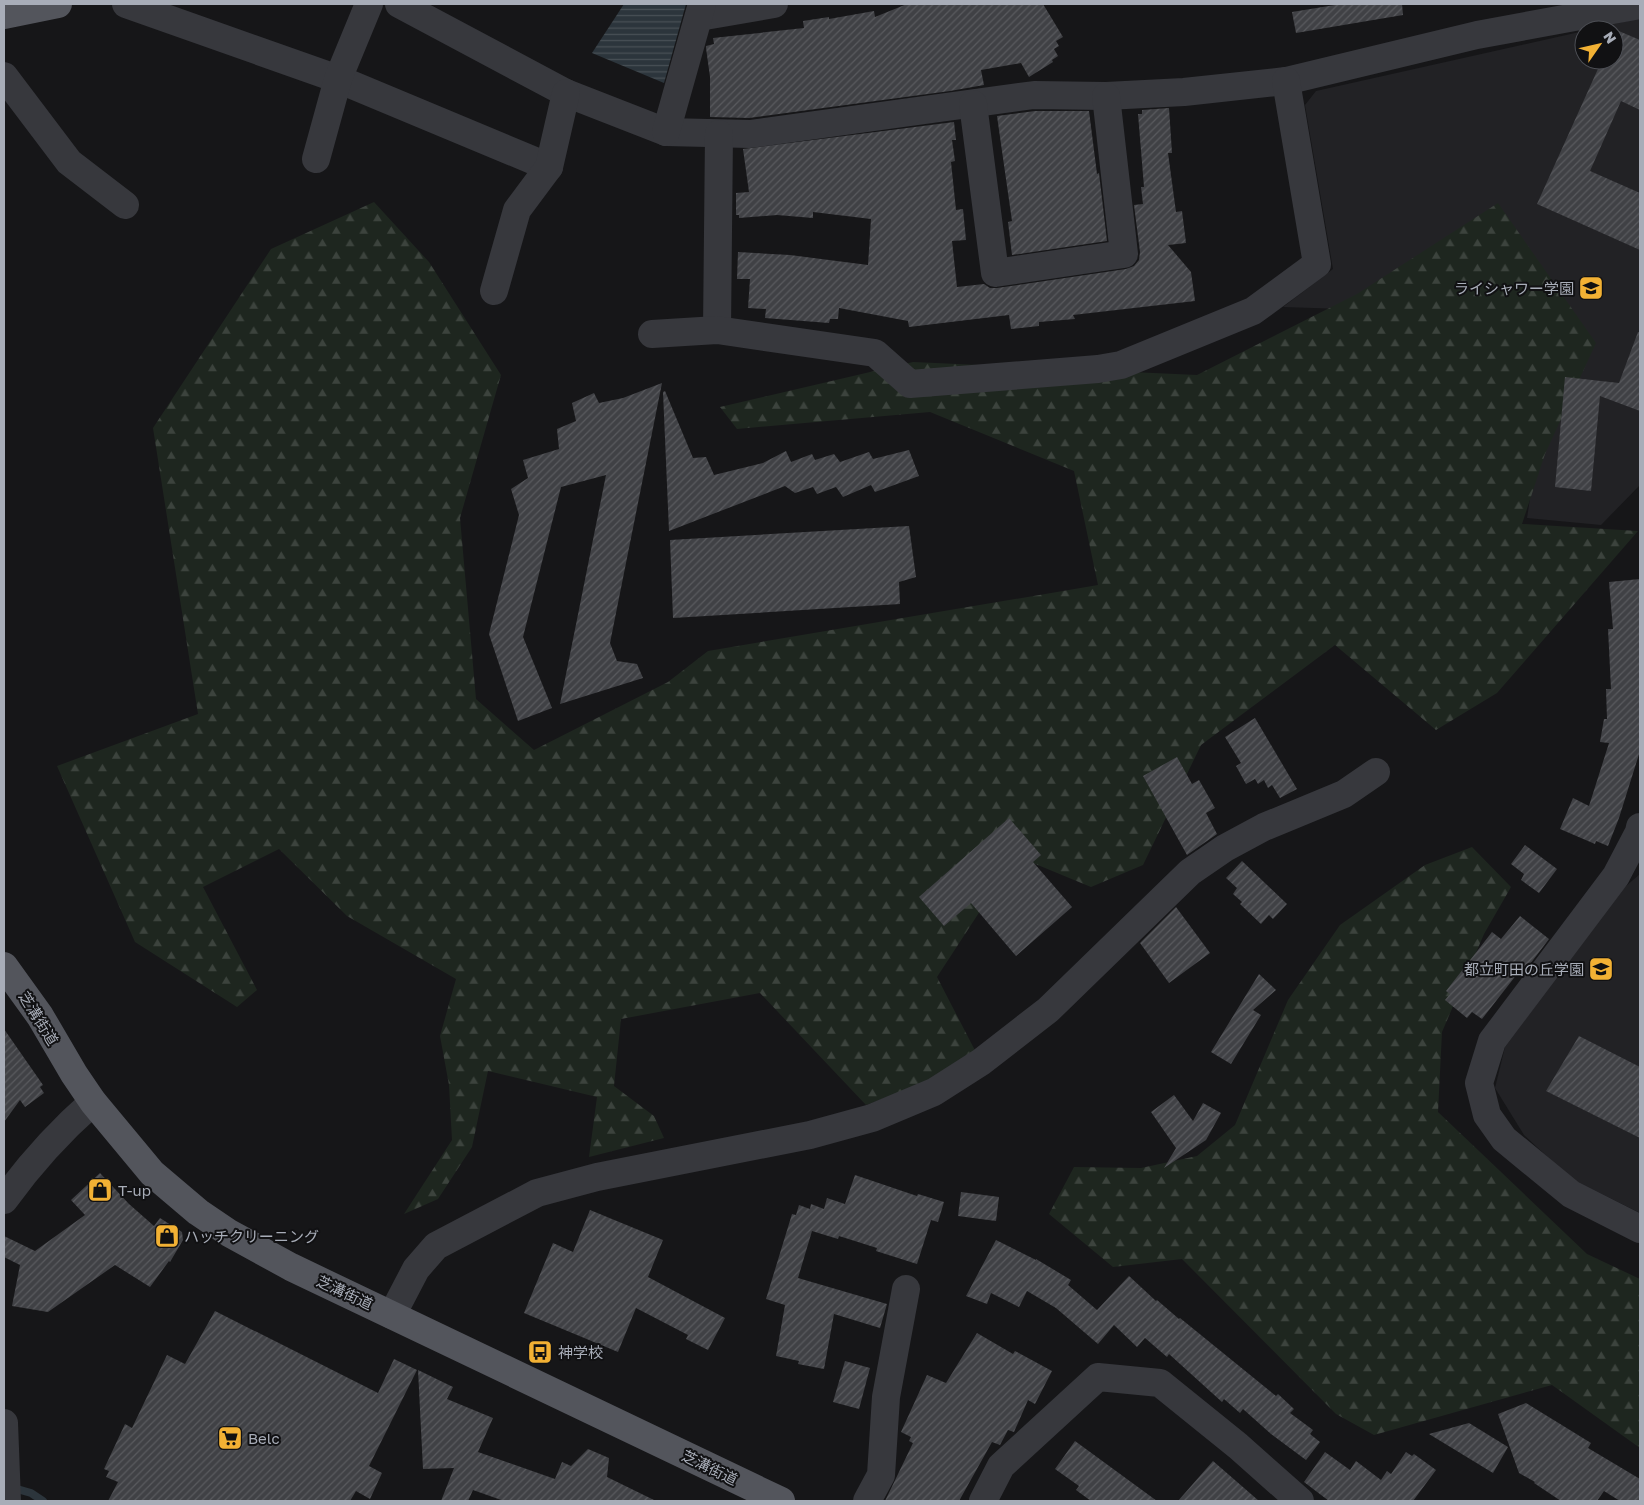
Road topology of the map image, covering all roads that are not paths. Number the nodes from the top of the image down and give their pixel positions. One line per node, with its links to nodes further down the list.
1 (58, 4): 8 (main road)
2 (126, 4): 10 (street)
3 (369, 4): 10 (street)
4 (400, 4): 12 (street)
5 (774, 4): 7 (street)
6 (1640, 5): 11 (street)
7 (700, 10): 15 (street)
8 (4, 15)
9 (4, 76): 19 (street)
10 (338, 79): 17 (street); 18 (street)
11 (1286, 81): 13 (street); 21 (street)
12 (566, 93): 15 (street); 18 (street)
13 (1106, 96): 14 (street); 14 (street)
14 (973, 104): 16 (street)
15 (666, 132): 16 (street)
16 (719, 134): 21 (street)
17 (316, 159)
18 (549, 167): 20 (street)
19 (125, 205)
20 (494, 291)
21 (717, 330): 22 (street)
22 (652, 334)
23 (1376, 772): 30 (street)
24 (1640, 826): 28 (street)
25 (4, 966): 26 (main road, 芝溝街道)
26 (93, 1102): 27 (street); 30 (main road, 芝溝街道)
27 (4, 1200)
28 (1640, 1229)
29 (906, 1289): 34 (street)
30 (392, 1315): 33 (main road, 芝溝街道)
31 (4, 1424): 32 (street)
32 (7, 1501)
33 (780, 1501)
34 (867, 1501)
35 (984, 1501): 36 (street)
36 (1300, 1501)

